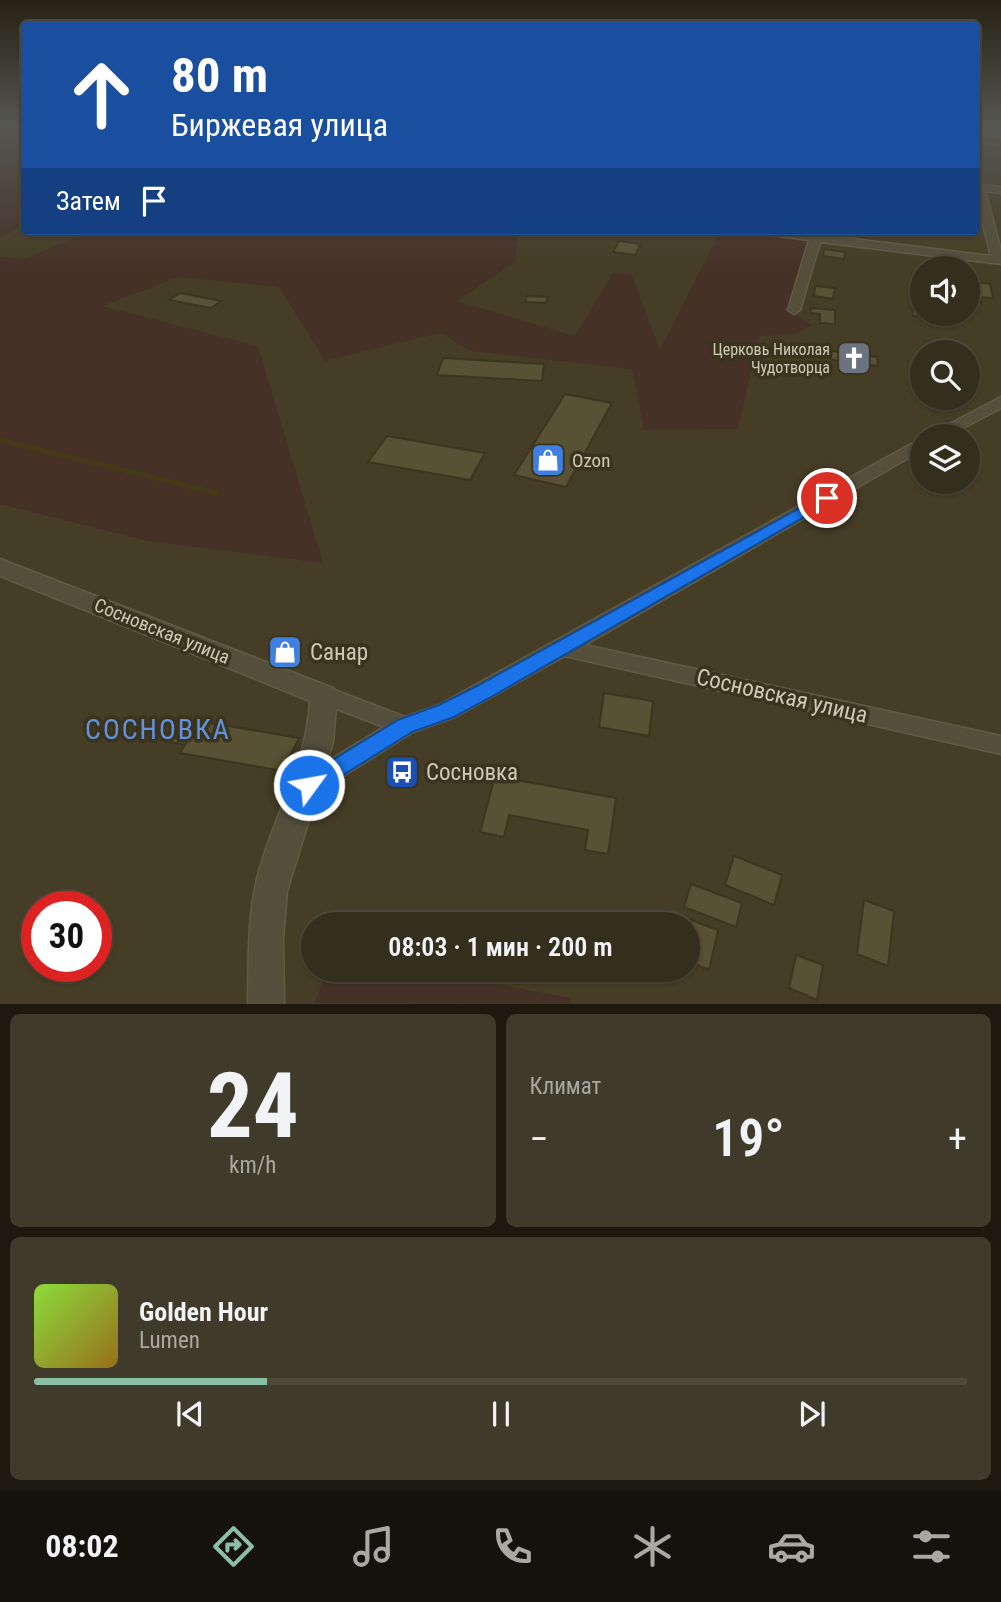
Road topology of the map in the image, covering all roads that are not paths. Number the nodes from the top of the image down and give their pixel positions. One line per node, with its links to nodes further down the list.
1 (980, 187): 2 (street)
2 (1001, 191)
3 (980, 194): 6 (street)
4 (814, 235): 7 (street)
5 (821, 235): 6 (street)
6 (1000, 261)
7 (794, 310)
8 (1001, 402): 9 (street)
9 (958, 424)
10 (910, 450): 12 (street)
11 (0, 567): 13 (street, Сосновская улица)
12 (563, 648): 14 (street); 15 (street, Сосновская улица)
13 (324, 695): 14 (street); 16 (street)
14 (405, 726): 16 (street)
15 (1001, 745)
16 (309, 785): 17 (street)
17 (266, 1003)

